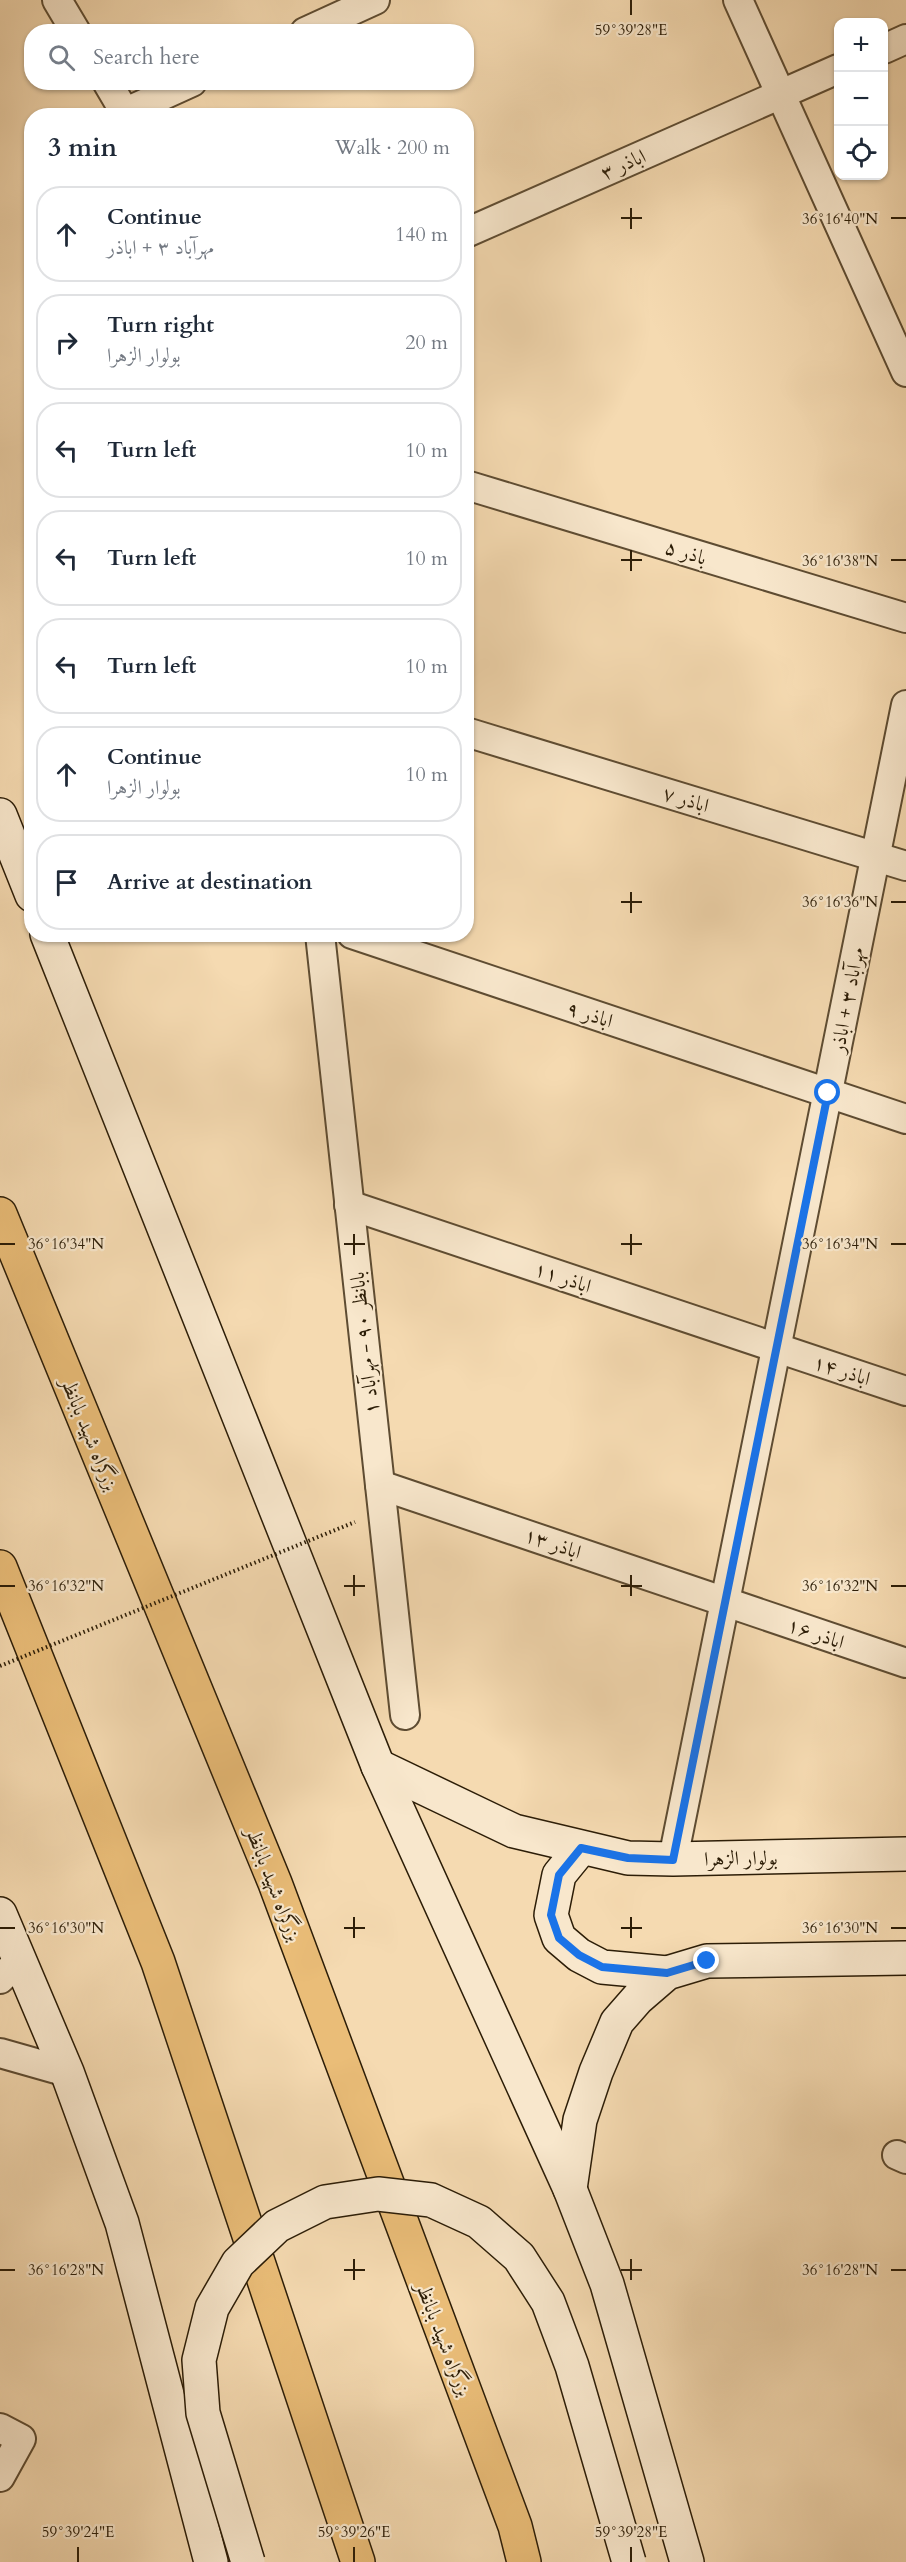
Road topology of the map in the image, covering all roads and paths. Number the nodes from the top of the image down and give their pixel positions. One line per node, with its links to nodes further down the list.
1 (57, 0): 4 (street)
2 (375, 0): 5 (street)
3 (738, 0): 11 (street)
4 (71, 24)
5 (322, 24)
6 (906, 39): 7 (street)
7 (888, 47)
8 (834, 71): 11 (street, اباذر ۳)
9 (112, 90): 12 (street)
10 (176, 90): 13 (street)
11 (780, 94): 14 (street, اباذر ۳); 15 (street)
12 (123, 108)
13 (139, 108)
14 (474, 229)
15 (898, 331): 16 (street)
16 (906, 372)
17 (474, 487): 18 (street, باذر ۵)
18 (906, 618)
19 (906, 705): 22 (street, مهرآباد ۳ + اباذر)
20 (474, 734): 22 (street, اباذر ۷)
21 (0, 816): 24 (main road)
22 (876, 856): 23 (street, اباذر ۷); 28 (street, مهرآباد ۳ + اباذر)
23 (906, 866)
24 (24, 875)
25 (50, 942): 41 (main road)
26 (321, 942): 30 (street, بابانظر ۹۰ - مهرآباد ۱)
27 (376, 942): 28 (street, اباذر ۹)
28 (828, 1093): 29 (street, اباذر ۹); 32 (street, مهرآباد ۳ + اباذر)
29 (906, 1119)
30 (349, 1205): 32 (street, اباذر ۱۱); 34 (street, بابانظر ۹۰ - مهرآباد ۱)
31 (0, 1214): 57 (highway, بزرگراه شهید بابانظر)
32 (777, 1349): 33 (street, اباذر ۱۴); 37 (street, مهرآباد ۳ + اباذر)
33 (906, 1391)
34 (380, 1485): 37 (street, اباذر ۱۳); 40 (street, بابانظر ۹۰ - مهرآباد ۱)
35 (355, 1522): 39 (path, bridge)
36 (0, 1568): 56 (highway)
37 (727, 1602): 38 (street, اباذر ۱۶); 44 (street, مهرآباد ۳ + اباذر)
38 (906, 1663)
39 (0, 1666)
40 (405, 1716)
41 (378, 1766): 42 (main road, بولوار الزهرا); 51 (main road)
42 (581, 1848): 44 (main road, بولوار الزهرا); 48 (main road)
43 (906, 1854): 44 (main road, بولوار الزهرا)
44 (673, 1860)
45 (0, 1914): 47 (main road)
46 (906, 1958): 48 (main road)
47 (10, 1970): 50 (main road)
48 (667, 1973): 51 (main road)
49 (0, 2053): 50 (street)
50 (67, 2072): 54 (main road)
51 (570, 2189): 59 (main road)
52 (10, 2434): 53 (street)
53 (0, 2478)
54 (211, 2562)
55 (248, 2562): 58 (main road, bridge)
56 (358, 2562)
57 (524, 2562)
58 (629, 2562)
59 (687, 2562)

